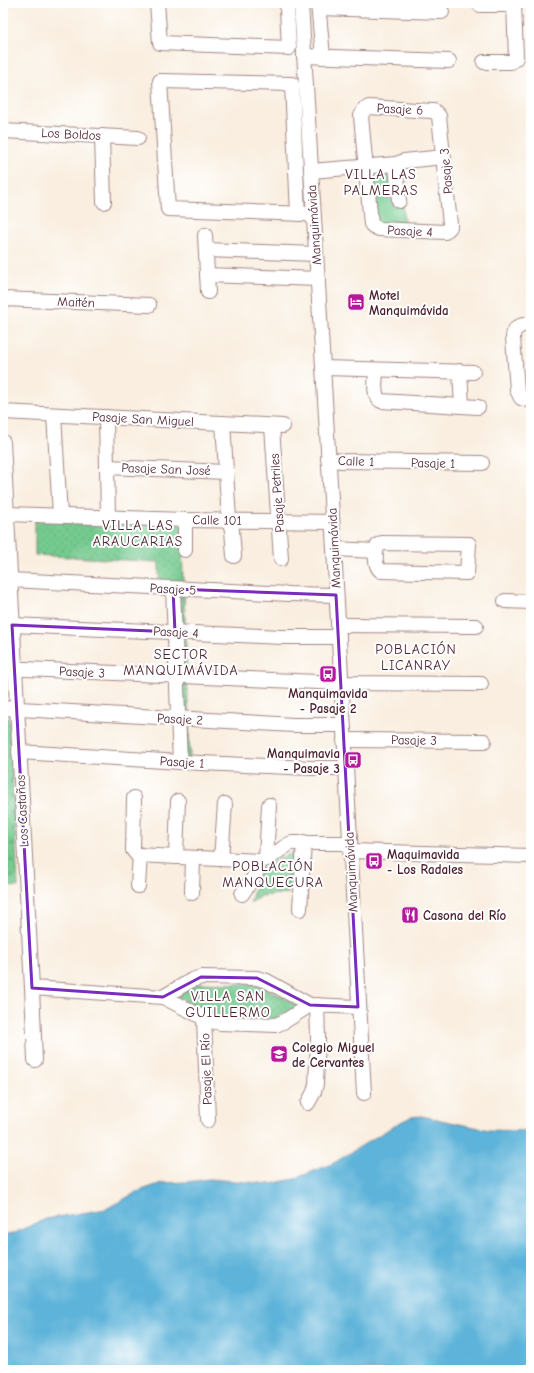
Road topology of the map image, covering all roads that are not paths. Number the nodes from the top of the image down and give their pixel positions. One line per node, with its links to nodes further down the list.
1 (157, 3): 6 (street)
2 (301, 3): 8 (street, Manquimávida)
3 (514, 4): 5 (street); 11 (street)
4 (319, 5): 7 (street); 9 (street)
5 (480, 5)
6 (287, 8)
7 (442, 12)
8 (304, 56): 9 (street); 19 (street, Manquimávida)
9 (322, 57): 10 (street)
10 (450, 61)
11 (484, 62)
12 (437, 113): 16 (street, Pasaje 3); 18 (street, Pasaje 6)
13 (3, 131): 14 (street, Los Boldos)
14 (102, 136): 15 (street, Los Boldos); 21 (street)
15 (138, 138)
16 (444, 157): 17 (street); 24 (street, Pasaje 3)
17 (396, 164): 18 (street); 20 (street)
18 (365, 167): 19 (street); 24 (street, Pasaje 4)
19 (311, 171): 23 (street, Manquimávida)
20 (399, 201)
21 (104, 202)
22 (298, 214): 22 (street); 23 (street)
23 (314, 217): 27 (street, Manquimávida)
24 (448, 230)
25 (205, 235): 26 (street)
26 (206, 250): 27 (street); 28 (street)
27 (316, 254): 29 (street, Manquimávida)
28 (207, 275): 29 (street); 30 (street)
29 (318, 279): 34 (street, Manquimávida)
30 (208, 292)
31 (3, 300): 32 (street, Maitén)
32 (149, 305)
33 (531, 325): 36 (street)
34 (323, 368): 35 (street); 46 (street, Manquimávida)
35 (376, 370): 37 (street); 37 (street)
36 (531, 401)
37 (462, 406): 38 (street)
38 (478, 407)
39 (3, 412): 40 (street, Pasaje San Miguel)
40 (54, 415): 41 (street, Pasaje San Miguel); 51 (street)
41 (106, 417): 42 (street, Pasaje San Miguel); 49 (street)
42 (223, 423): 43 (street, Pasaje San Miguel); 50 (street)
43 (278, 426): 56 (street, Pasaje Petriles)
44 (3, 442): 45 (street, Los Castaños)
45 (3, 449): 53 (street, Los Castaños)
46 (328, 459): 47 (street, Calle 1); 57 (street, Manquimávida)
47 (384, 462): 48 (street, Pasaje 1)
48 (482, 463)
49 (107, 467): 50 (street, Pasaje San José); 52 (street)
50 (226, 472): 55 (street)
51 (60, 515): 52 (street, Calle 101); 53 (street, Calle 101)
52 (108, 516): 54 (street, Calle 101)
53 (6, 518): 63 (street, Los Castaños)
54 (185, 520): 55 (street, Calle 101); 59 (street)
55 (229, 520): 56 (street, Calle 101); 61 (street)
56 (278, 521): 57 (street, Calle 101); 62 (street, Pasaje Petriles)
57 (332, 522): 58 (street, Manquimávida)
58 (334, 549): 60 (street); 65 (street, Manquimávida)
59 (185, 550)
60 (376, 551): 60 (street)
61 (234, 556)
62 (281, 559)
63 (10, 580): 64 (street, Pasaje 5); 68 (street, Los Castaños)
64 (173, 589): 65 (street, Pasaje 5); 71 (street)
65 (336, 595): 70 (street, Manquimávida)
66 (504, 601): 67 (street)
67 (531, 602)
68 (12, 625): 71 (street, Pasaje 4); 72 (street, Los Castaños)
69 (476, 626): 70 (street)
70 (338, 631): 71 (street, Pasaje 4); 74 (street, Manquimávida)
71 (175, 632): 73 (street)
72 (9, 669): 73 (street, Pasaje 3); 77 (street, Los Castaños)
73 (177, 676): 74 (street, Pasaje 3); 78 (street)
74 (341, 683): 75 (street); 79 (street, Manquimávida)
75 (481, 684)
76 (3, 708): 77 (street, Pasaje 2)
77 (17, 709): 78 (street, Pasaje 2); 82 (street, Los Castaños)
78 (179, 719): 79 (street, Pasaje 2); 83 (street)
79 (343, 725): 80 (street, Manquimávida)
80 (344, 740): 81 (street, Pasaje 3); 84 (street, Manquimávida)
81 (484, 741)
82 (19, 752): 83 (street, Pasaje 1); 101 (street, Los Castaños)
83 (180, 762): 84 (street, Pasaje 1)
84 (346, 768): 90 (street, Manquimávida)
85 (134, 798): 91 (street)
86 (178, 801): 93 (street)
87 (225, 804): 95 (street)
88 (269, 805): 96 (street)
89 (304, 842): 90 (street); 96 (street); 100 (street)
90 (350, 847): 92 (street); 104 (street, Manquimávida)
91 (137, 854): 93 (street); 97 (street)
92 (531, 856)
93 (176, 857): 94 (street)
94 (193, 858): 95 (street); 98 (street)
95 (221, 859): 96 (street)
96 (263, 860): 99 (street)
97 (138, 886)
98 (192, 893)
99 (242, 894)
100 (300, 909)
101 (32, 988): 102 (street); 106 (street, Los Castaños)
102 (163, 996): 103 (street); 105 (street)
103 (313, 1005): 104 (street); 105 (street); 108 (street)
104 (358, 1007): 107 (street, Manquimávida)
105 (204, 1018): 109 (street, Pasaje El Río)
106 (35, 1060)
107 (364, 1093)
108 (308, 1103)
109 (208, 1120)

